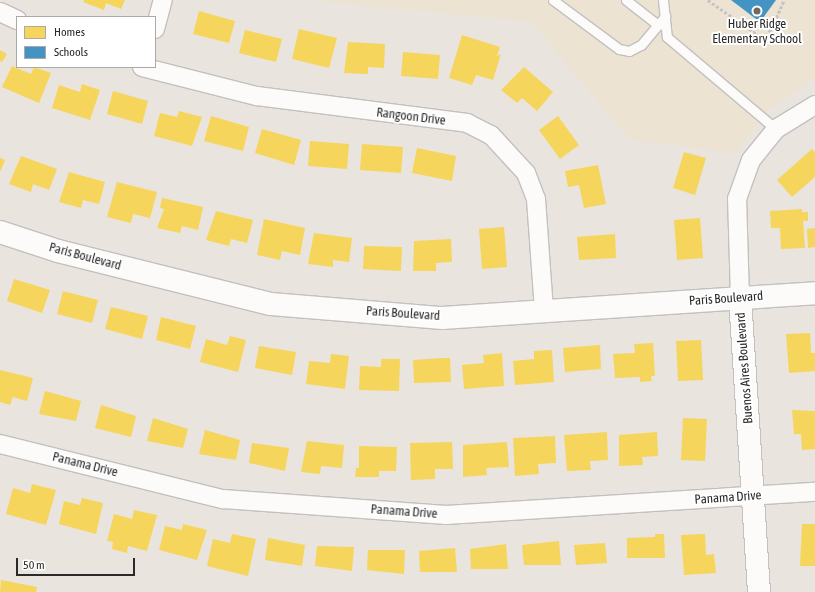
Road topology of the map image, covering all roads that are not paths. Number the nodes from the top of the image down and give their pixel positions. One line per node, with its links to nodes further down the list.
1 (163, 0): 8 (street)
2 (553, 0): 9 (lane)
3 (626, 0): 9 (lane)
4 (663, 0): 6 (lane)
5 (0, 12): 7 (street)
6 (665, 16): 9 (lane); 12 (lane)
7 (16, 20)
8 (156, 25)
9 (658, 25)
10 (149, 68): 16 (street, Rangoon Drive)
11 (815, 106): 12 (street, Buenos Aires Boulevard)
12 (776, 129): 15 (street, Buenos Aires Boulevard)
13 (0, 232): 16 (street, Paris Boulevard)
14 (815, 293): 15 (street, Paris Boulevard)
15 (740, 298): 16 (street, Paris Boulevard); 19 (street, Buenos Aires Boulevard)
16 (544, 310)
17 (0, 444): 19 (street, Panama Drive)
18 (815, 492): 19 (street, Panama Drive)
19 (754, 497): 20 (street, Buenos Aires Boulevard)
20 (759, 592)

